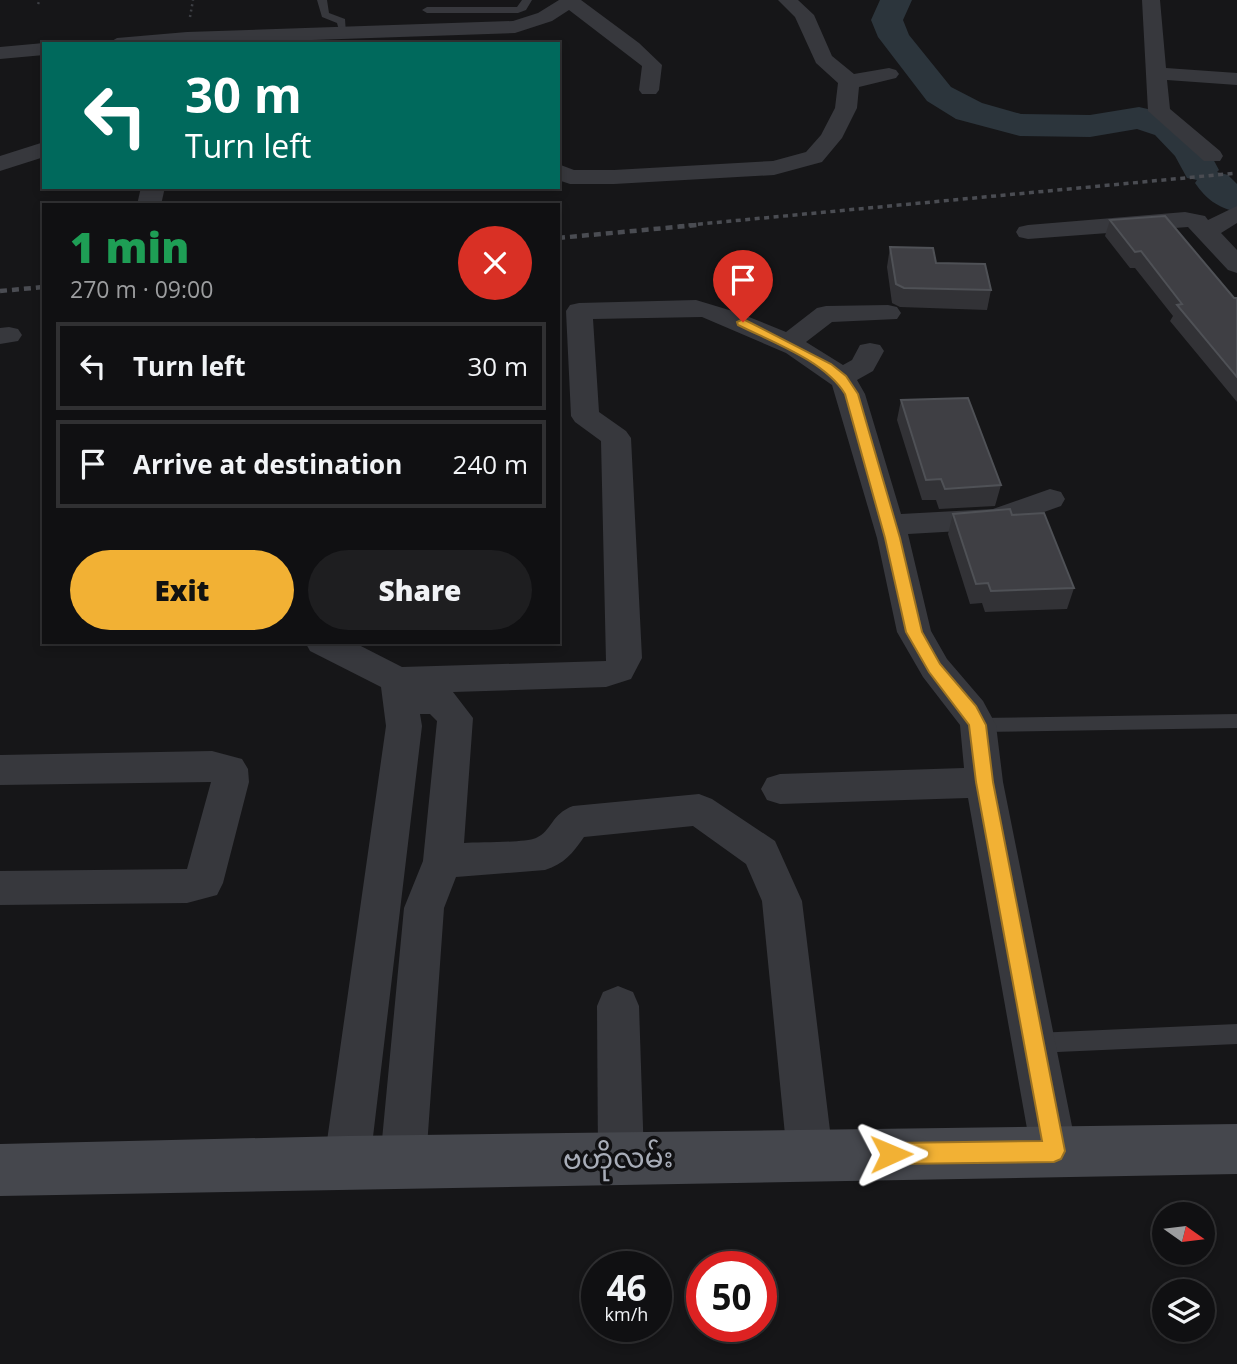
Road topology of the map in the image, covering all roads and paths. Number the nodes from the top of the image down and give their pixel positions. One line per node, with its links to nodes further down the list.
1 (322, 0): 11 (lane)
2 (527, 0): 6 (lane)
3 (570, 0): 7 (street); 10 (street)
4 (787, 0): 18 (street)
5 (1151, 0): 15 (street)
6 (427, 10)
7 (606, 30): 8 (street); 19 (street)
8 (580, 31)
9 (554, 32): 10 (street)
10 (515, 35): 11 (street)
11 (341, 38): 12 (street)
12 (169, 42)
13 (42, 50): 14 (street)
14 (0, 53)
15 (1156, 73): 17 (street); 21 (street)
16 (889, 74): 18 (street)
17 (1237, 79)
18 (849, 81): 23 (street)
19 (649, 90)
20 (42, 150): 22 (street)
21 (1212, 156)
22 (0, 164)
23 (560, 172)
24 (1237, 213): 26 (street)
25 (1028, 232): 26 (street)
26 (1206, 232): 27 (street)
27 (1237, 265)
28 (888, 313): 29 (street)
29 (787, 344): 31 (street); 35 (street)
30 (870, 351): 31 (street)
31 (842, 379): 33 (street)
32 (1050, 499): 33 (street)
33 (889, 525): 37 (street)
34 (324, 644): 35 (street)
35 (399, 690): 41 (street); 51 (street)
36 (1237, 721): 37 (lane)
37 (978, 725): 39 (street)
38 (0, 770): 42 (street)
39 (985, 782): 40 (street); 45 (street)
40 (780, 789)
41 (443, 861): 48 (street); 50 (street)
42 (0, 888)
43 (618, 1006): 49 (street)
44 (1237, 1034): 45 (lane)
45 (1035, 1043): 47 (street)
46 (1237, 1149): 47 (main road, ဗဟိုလမ်း)
47 (1054, 1151): 48 (main road, ဗဟိုလမ်း)
48 (810, 1155): 49 (main road, ဗဟိုလမ်း)
49 (621, 1158): 50 (main road, ဗဟိုလမ်း)
50 (403, 1161): 51 (main road, ဗဟိုလမ်း)
51 (347, 1162): 52 (main road, ဗဟိုလမ်း)
52 (0, 1170)

